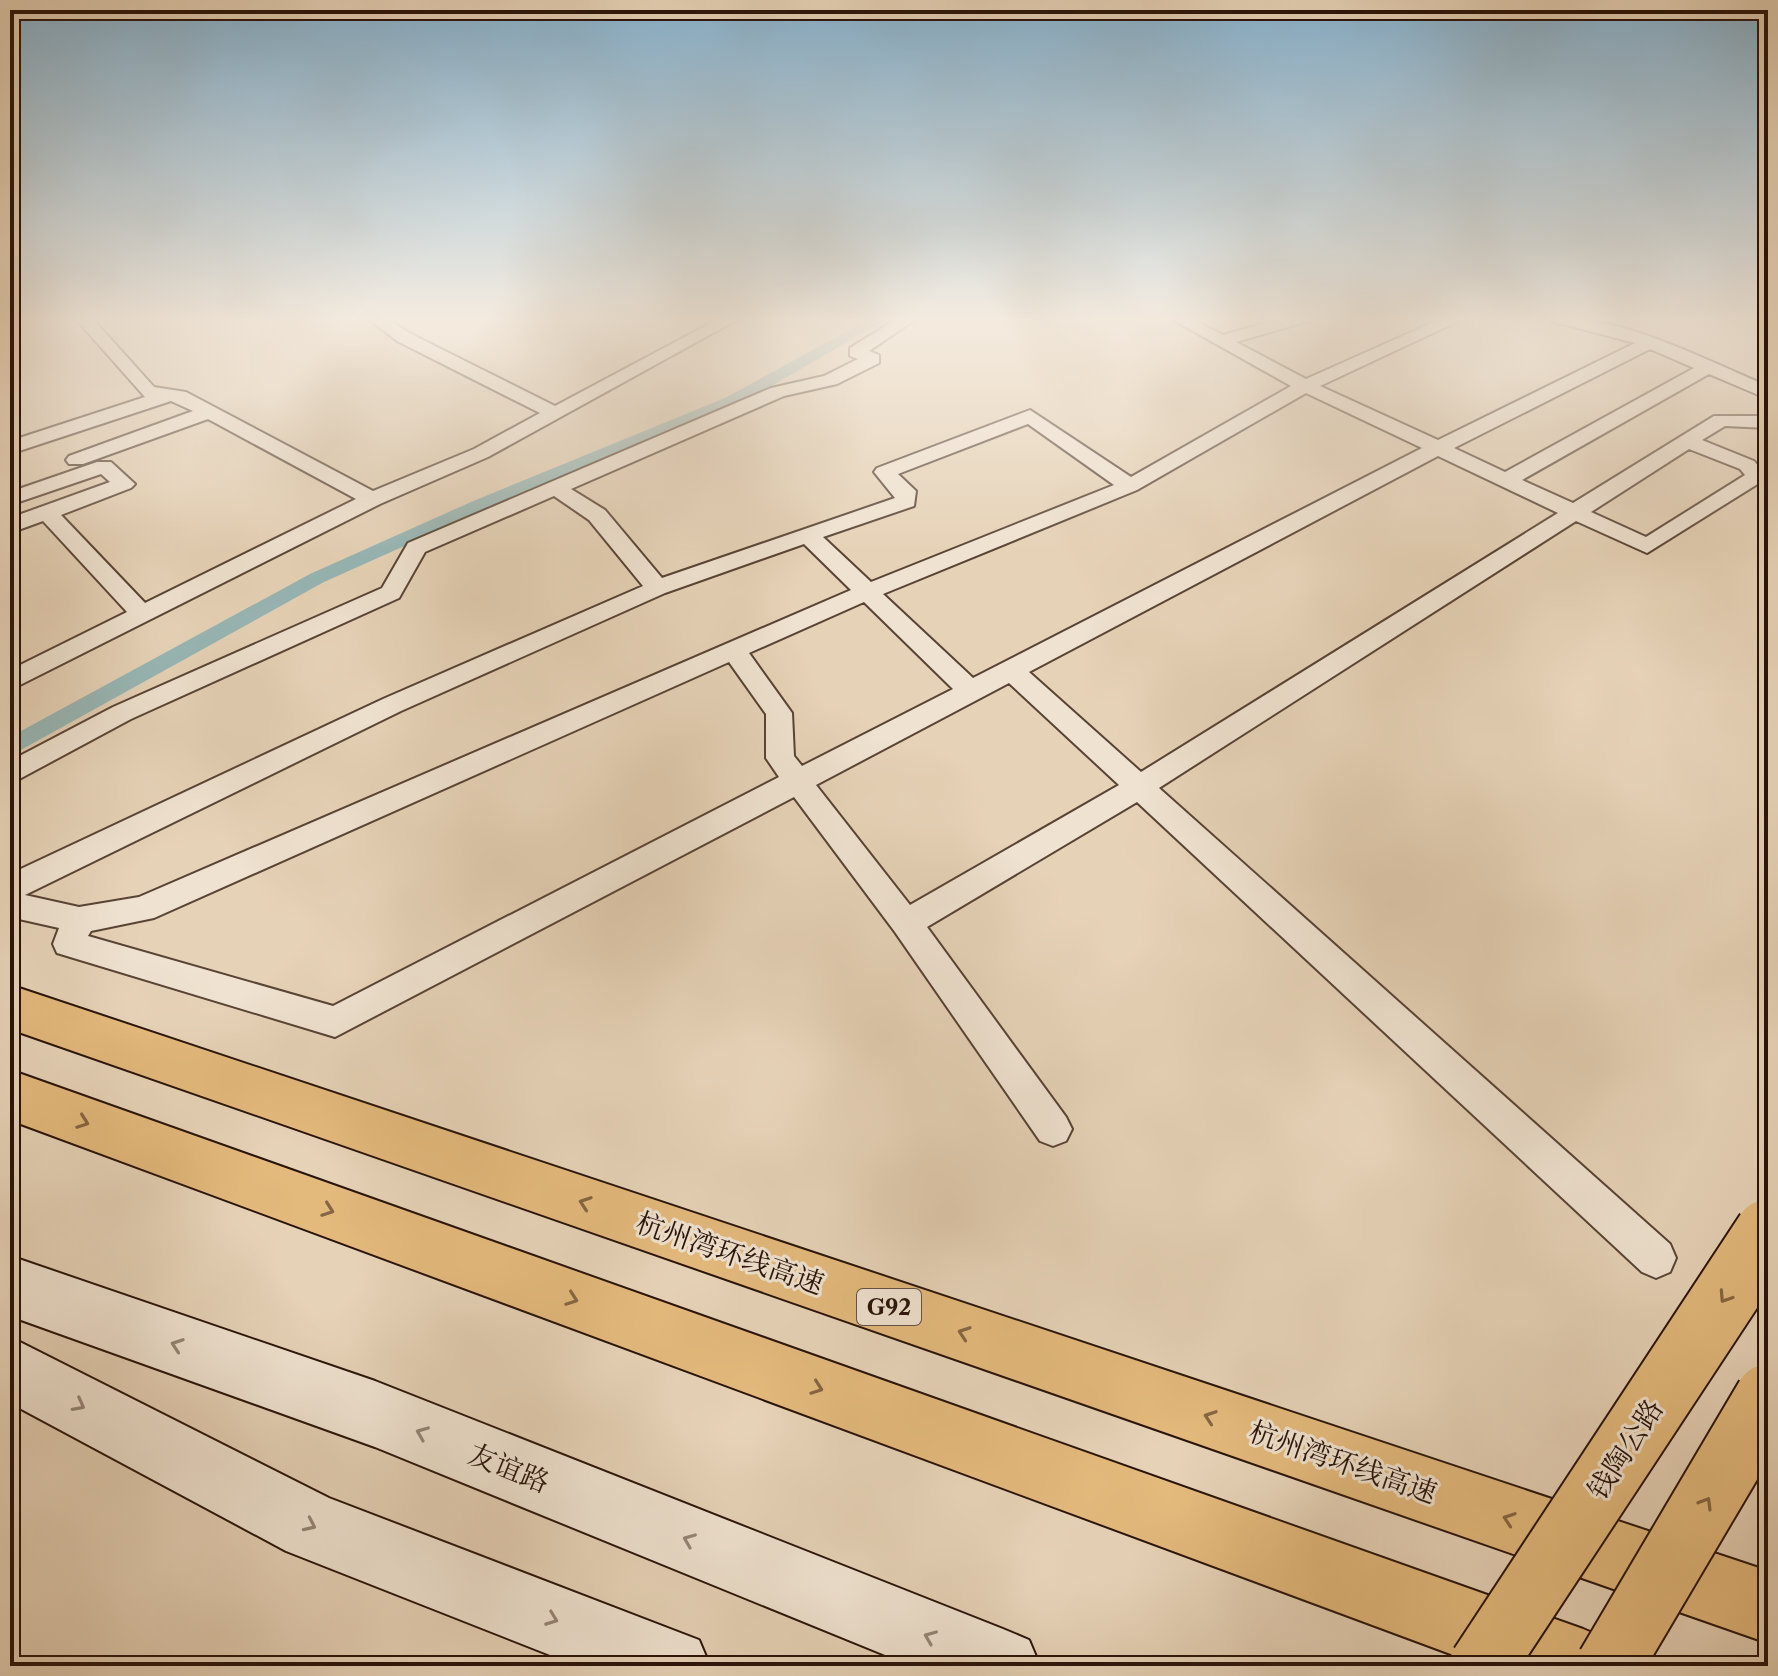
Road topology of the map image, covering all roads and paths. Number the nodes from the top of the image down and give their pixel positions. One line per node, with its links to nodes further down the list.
1 (169, 395): 14 (street)
2 (171, 395): 10 (street)
3 (519, 395): 11 (street)
4 (587, 395): 11 (street)
5 (770, 395): 19 (street)
6 (1289, 395): 18 (street)
7 (1325, 395): 15 (street)
8 (1544, 395): 15 (street)
9 (1658, 395): 16 (street)
10 (209, 412): 17 (street); 21 (street)
11 (554, 413): 21 (street)
12 (1768, 422): 13 (street)
13 (1686, 441): 22 (street); 22 (street)
14 (10, 448)
15 (1438, 448): 16 (street); 30 (street)
16 (1506, 480): 22 (street)
17 (10, 483)
18 (1130, 486): 25 (street); 27 (street)
19 (554, 487): 26 (street); 33 (street)
20 (10, 499): 23 (street)
21 (372, 499): 28 (street)
22 (1574, 512): 35 (street)
23 (47, 513): 24 (street); 28 (street)
24 (10, 526)
25 (808, 535): 26 (street); 27 (street)
26 (657, 588): 36 (street)
27 (866, 592): 29 (street); 32 (street)
28 (141, 613): 31 (street)
29 (733, 650): 34 (street); 38 (street)
30 (1011, 670): 32 (street); 35 (street)
31 (10, 681)
32 (971, 691): 34 (street)
33 (10, 774)
34 (800, 780): 38 (street); 39 (street)
35 (1139, 787): 39 (street); 44 (street)
36 (10, 888)
37 (10, 904): 38 (street)
38 (79, 920)
39 (906, 923): 42 (street)
40 (10, 1007): 48 (main road, 杭州湾环线高速 / G92, one-way to 40)
41 (10, 1095): 52 (main road, one-way to 52)
42 (1053, 1129)
43 (1768, 1232): 51 (main road, 钱陶公路, one-way to 51, bridge)
44 (1656, 1258)
45 (10, 1286): 50 (main road, 友谊路, one-way to 45)
46 (10, 1369): 49 (main road, one-way to 49)
47 (1768, 1397): 53 (main road, one-way to 47, bridge)
48 (1768, 1607)
49 (673, 1666)
50 (1003, 1666)
51 (1482, 1666)
52 (1583, 1666)
53 (1609, 1666)

